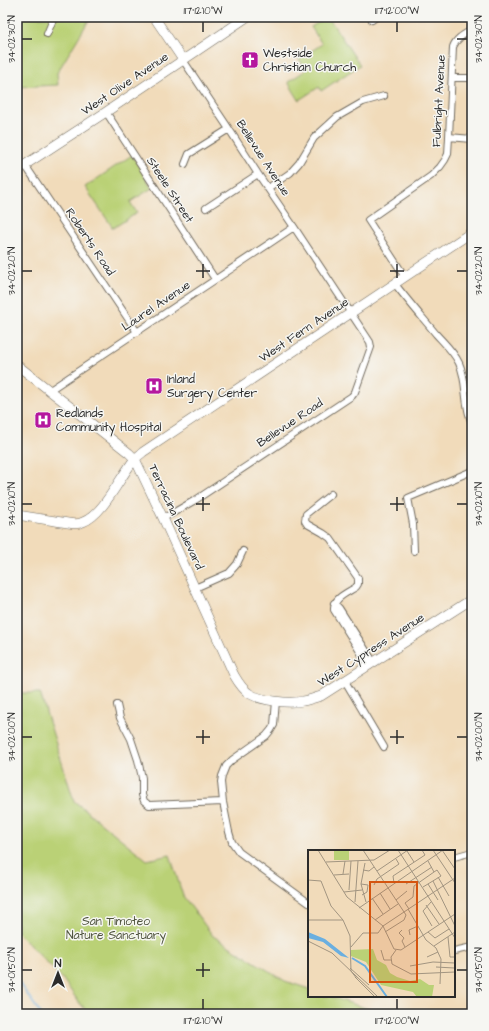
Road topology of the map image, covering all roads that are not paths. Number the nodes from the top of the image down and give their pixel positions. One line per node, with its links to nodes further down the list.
1 (54, 17): 5 (street)
2 (154, 17): 6 (main road, Bellevue Avenue)
3 (247, 17): 6 (main road, West Olive Avenue)
4 (472, 30): 7 (street, Fulbright Avenue)
5 (47, 34)
6 (183, 60): 10 (main road, West Olive Avenue); 11 (street, Bellevue Avenue)
7 (453, 78): 8 (street); 12 (street, Fulbright Avenue)
8 (472, 78)
9 (384, 96): 18 (street)
10 (106, 112): 15 (main road, West Olive Avenue); 23 (street, Steele Street)
11 (229, 128): 14 (street); 17 (street, Bellevue Avenue)
12 (449, 137): 13 (street); 22 (street, Fulbright Avenue)
13 (472, 139)
14 (185, 164)
15 (25, 165): 16 (main road, West Olive Avenue); 26 (street, Roberts Road)
16 (17, 170)
17 (258, 174): 18 (street, Bellevue Avenue); 19 (street)
18 (268, 188): 20 (street, Bellevue Avenue)
19 (206, 208)
20 (294, 227): 23 (street, Laurel Avenue); 25 (street, Bellevue Avenue)
21 (472, 232): 22 (main road, West Fern Avenue)
22 (405, 277): 24 (main road, West Fern Avenue)
23 (215, 279): 26 (street, Laurel Avenue)
24 (394, 284): 25 (main road, West Fern Avenue); 29 (street)
25 (351, 314): 30 (main road, West Fern Avenue); 34 (street, Bellevue Road)
26 (137, 332): 28 (street, Laurel Avenue)
27 (17, 365): 28 (main road, Terracina Boulevard)
28 (50, 390): 30 (main road, Terracina Boulevard)
29 (472, 423)
30 (135, 459): 33 (main road, West Fern Avenue); 34 (main road, Terracina Boulevard)
31 (472, 471): 36 (street)
32 (331, 494): 39 (street)
33 (17, 515)
34 (163, 518): 37 (main road, Terracina Boulevard)
35 (243, 551): 37 (street)
36 (414, 551)
37 (195, 588): 41 (main road, Terracina Boulevard)
38 (472, 599): 39 (main road, West Cypress Avenue)
39 (372, 664): 40 (main road, West Cypress Avenue)
40 (345, 681): 41 (main road, West Cypress Avenue); 43 (street)
41 (276, 701): 44 (street)
42 (117, 705): 44 (street)
43 (384, 747)
44 (223, 802): 47 (street)
45 (472, 852): 46 (street)
46 (455, 857)
47 (308, 902)
48 (472, 947): 49 (street)
49 (455, 951)

